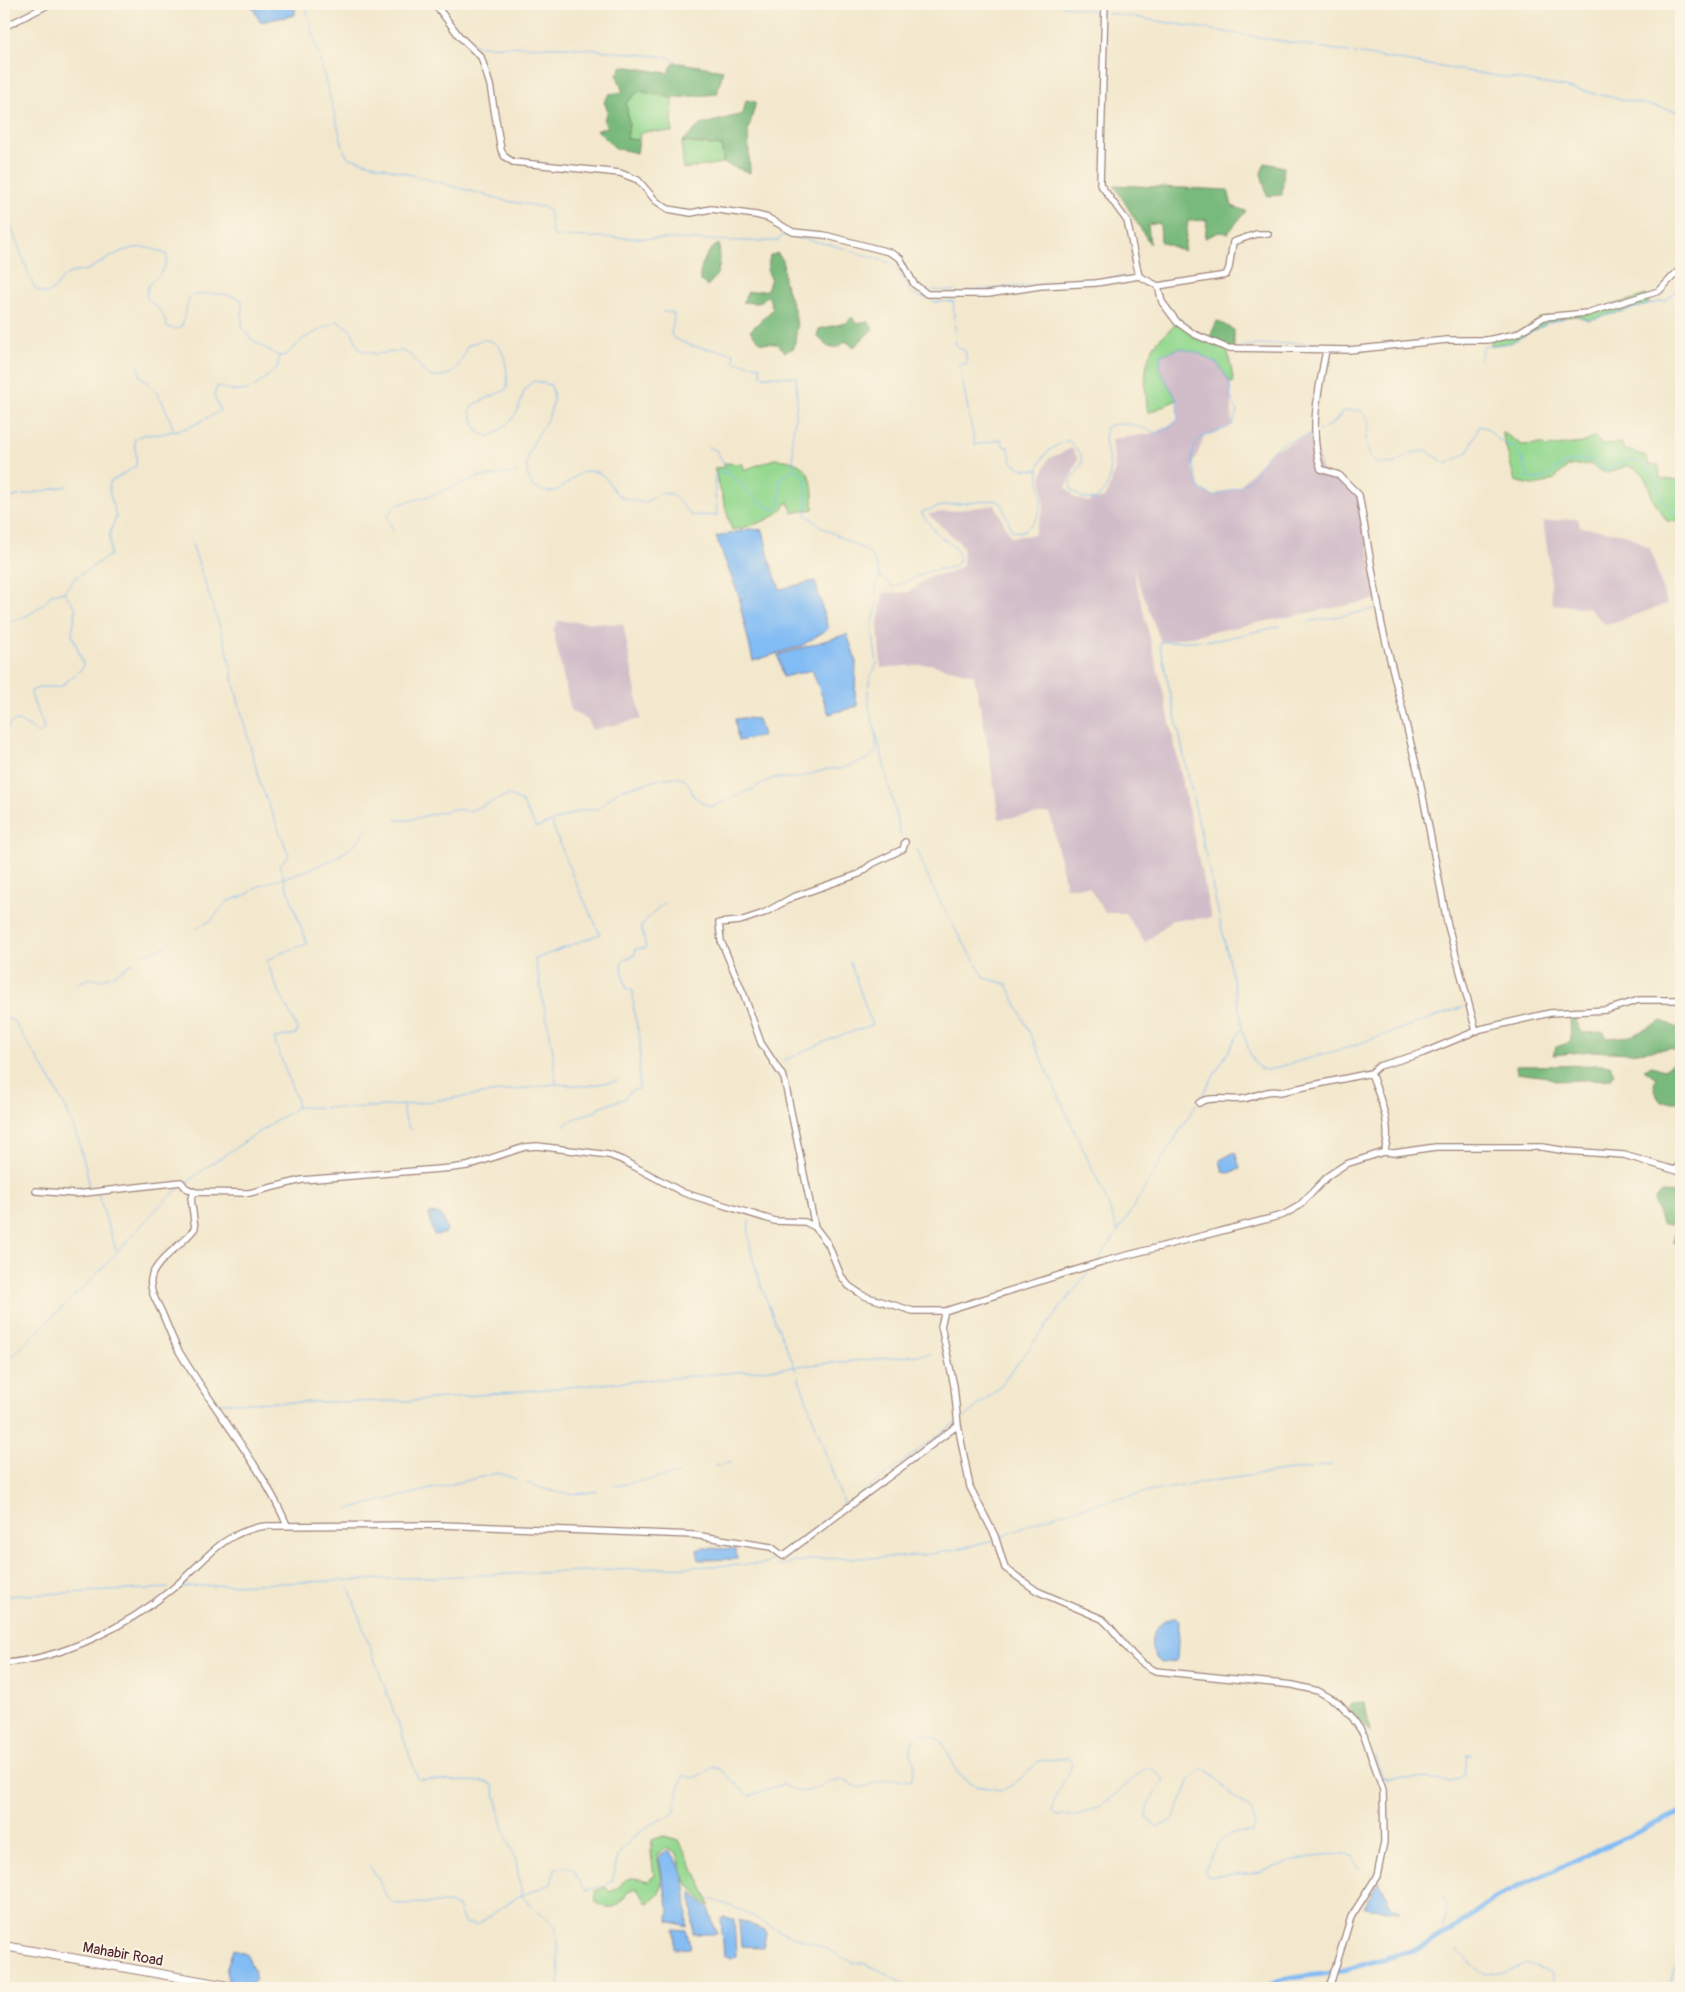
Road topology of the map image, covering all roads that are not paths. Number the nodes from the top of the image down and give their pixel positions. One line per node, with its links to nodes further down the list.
1 (50, 4): 4 (street)
2 (435, 4): 7 (street)
3 (1105, 4): 7 (street)
4 (4, 26)
5 (1268, 234): 8 (street)
6 (1681, 268): 9 (street)
7 (1139, 276): 8 (street)
8 (1158, 286): 9 (street)
9 (1326, 350): 12 (street)
10 (905, 842): 21 (street)
11 (1681, 1000): 12 (street)
12 (1476, 1031): 13 (street)
13 (1370, 1073): 14 (street); 15 (street)
14 (1199, 1103)
15 (1384, 1152): 17 (street); 22 (street)
16 (1681, 1162): 17 (street)
17 (1675, 1170): 18 (street)
18 (1681, 1172)
19 (36, 1191): 20 (street)
20 (195, 1192): 21 (street); 24 (street)
21 (815, 1227): 22 (street)
22 (944, 1311): 23 (street)
23 (958, 1425): 24 (street); 28 (street)
24 (287, 1525): 25 (street)
25 (4, 1664)
26 (4, 1946): 27 (street, Mahabir Road)
27 (238, 1988)
28 (1329, 1988)

